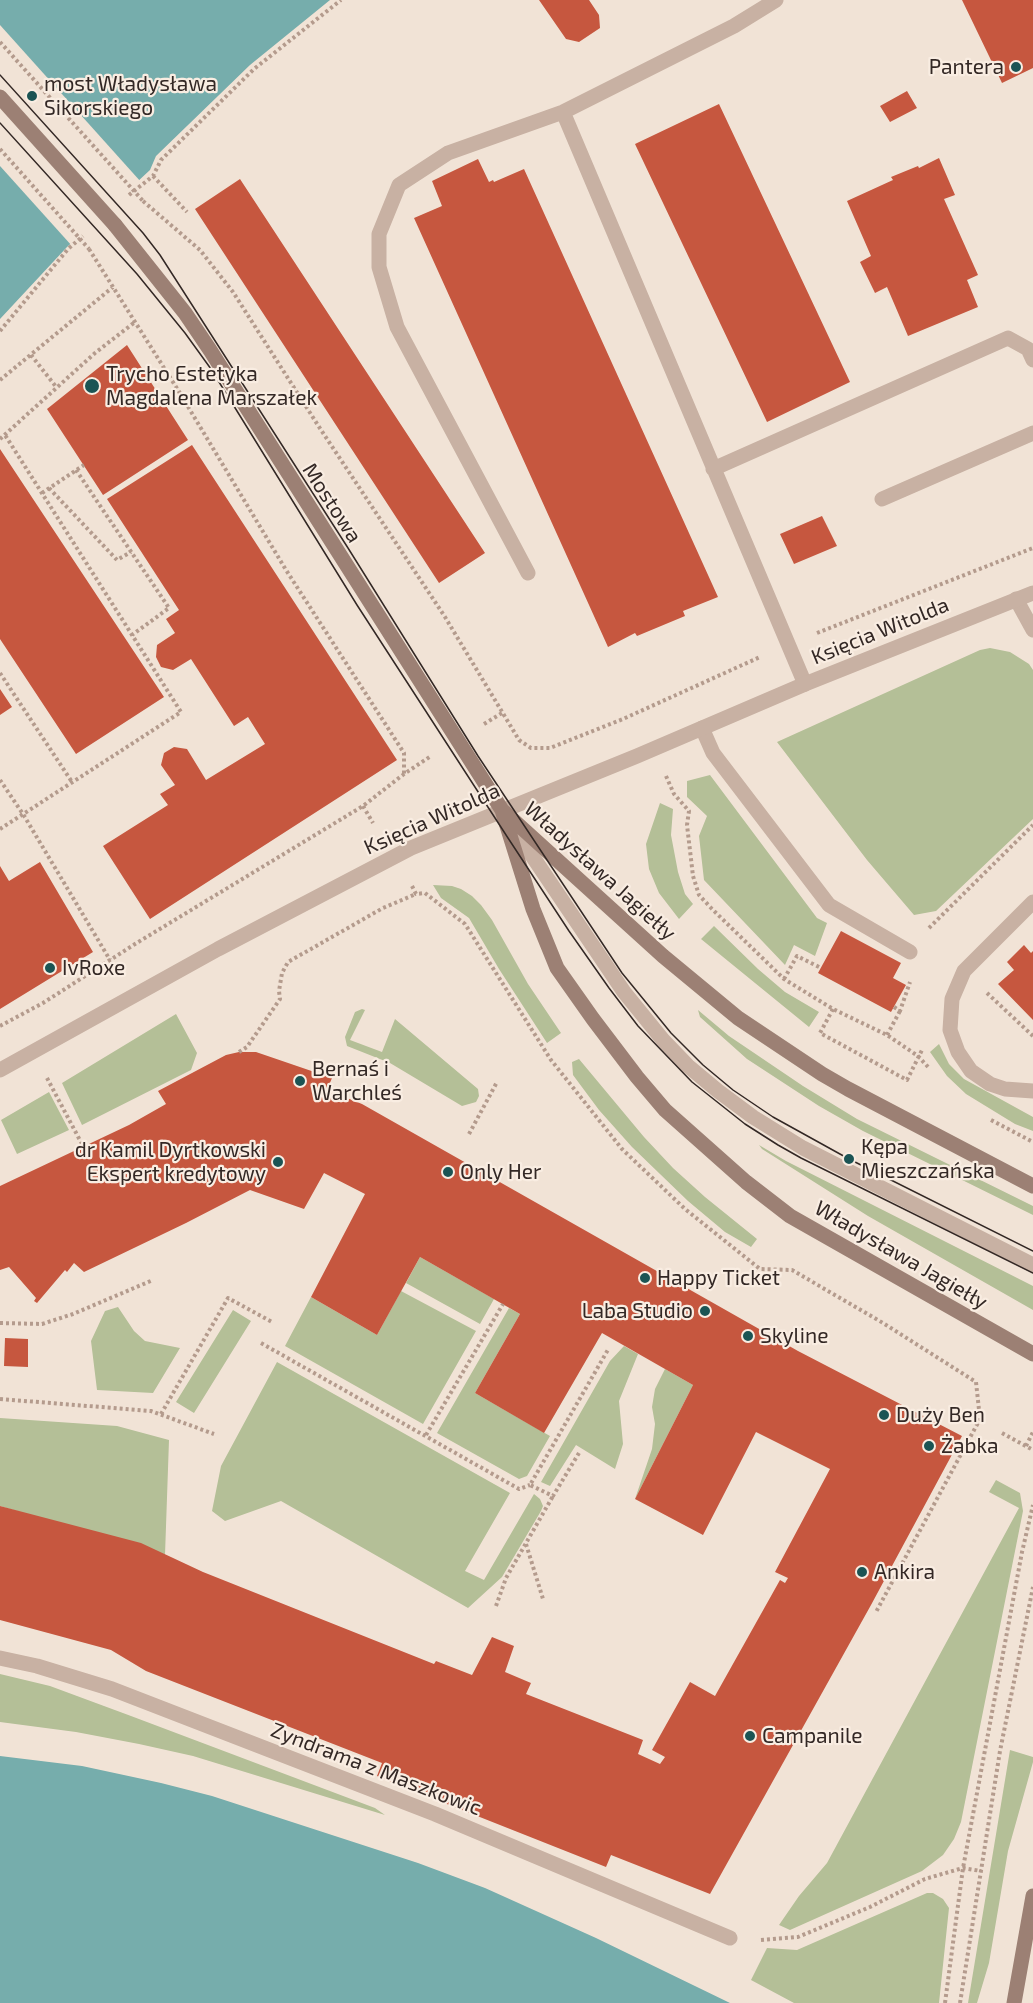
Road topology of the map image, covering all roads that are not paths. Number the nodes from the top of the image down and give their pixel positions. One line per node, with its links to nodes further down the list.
1 (776, 0): 3 (street)
2 (0, 97): 14 (main road, Mostowa, bridge)
3 (563, 112): 6 (street); 8 (street)
4 (1033, 360): 6 (street)
5 (1033, 433): 7 (street)
6 (713, 469): 12 (street)
7 (882, 499)
8 (528, 573)
9 (1033, 592): 10 (street, Księcia Witolda)
10 (1016, 599): 11 (street); 12 (street, Księcia Witolda)
11 (1033, 630)
12 (805, 684): 13 (street, Księcia Witolda)
13 (702, 728): 14 (street, Księcia Witolda); 16 (street)
14 (502, 810): 17 (street, Księcia Witolda); 19 (main road, Władysława Jagiełły); 20 (street); 21 (main road, Władysława Jagiełły)
15 (1033, 902): 18 (street)
16 (910, 952)
17 (0, 1070)
18 (1033, 1091)
19 (1033, 1186)
20 (1033, 1265)
21 (1033, 1354)
22 (0, 1658): 24 (street, Zyndrama z Maszkowic)
23 (1033, 1896): 25 (main road)
24 (730, 1938)
25 (1014, 2003)

